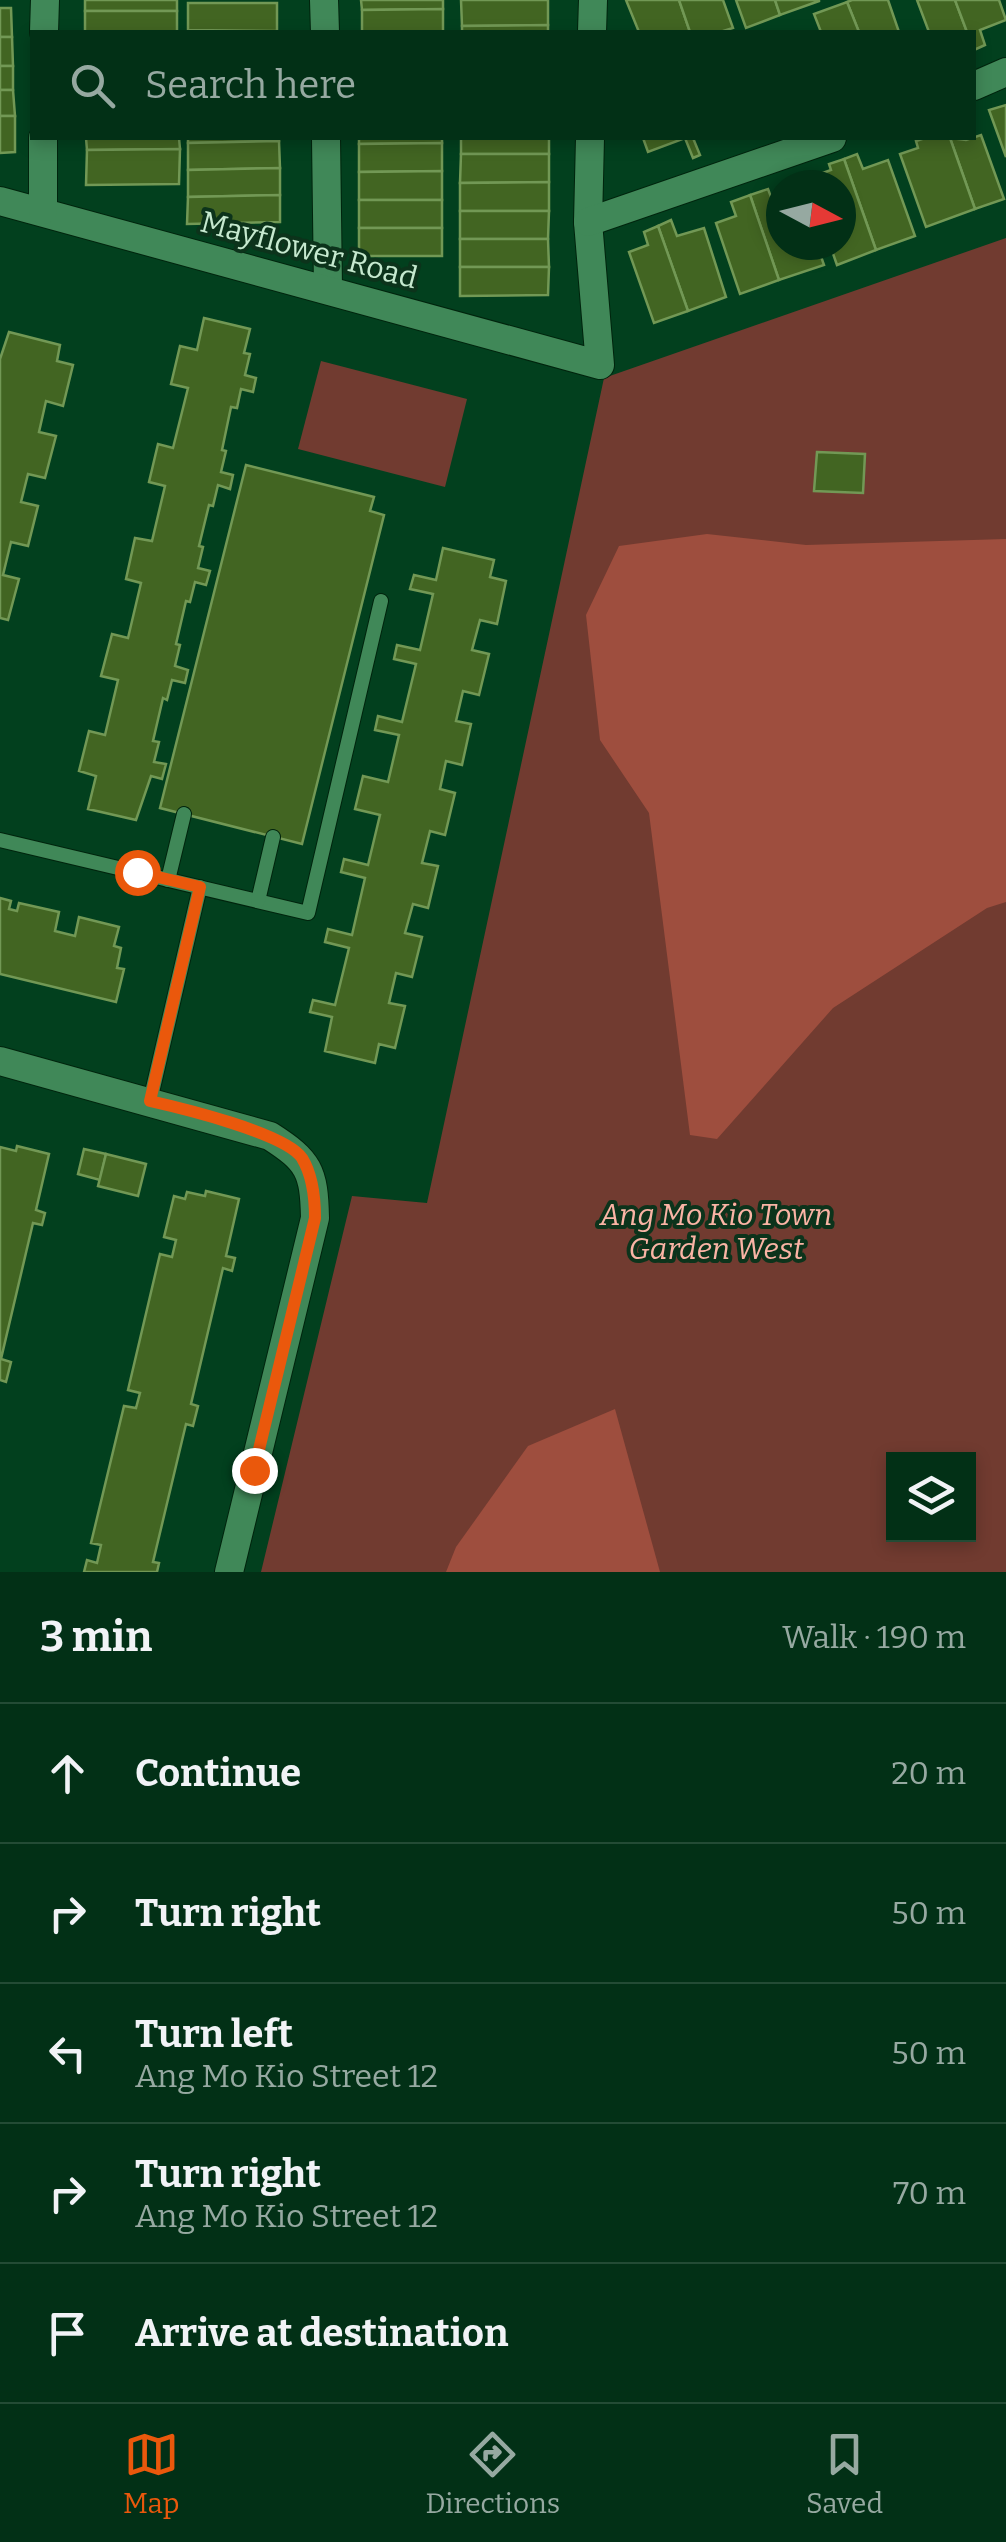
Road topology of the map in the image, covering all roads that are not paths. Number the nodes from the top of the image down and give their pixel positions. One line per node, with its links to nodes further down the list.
1 (44, 0): 4 (street)
2 (324, 0): 5 (street)
3 (593, 0): 6 (street)
4 (44, 30)
5 (325, 30)
6 (592, 30)
7 (1006, 72): 8 (street)
8 (976, 85)
9 (44, 140): 14 (street)
10 (326, 140): 16 (street)
11 (590, 140): 15 (street)
12 (826, 140): 15 (street)
13 (0, 201): 14 (street, Mayflower Road)
14 (43, 210): 16 (street, Mayflower Road)
15 (588, 222): 16 (street, Mayflower Road)
16 (328, 288)
17 (381, 601): 23 (lane)
18 (184, 814): 21 (lane)
19 (273, 837): 23 (lane)
20 (0, 840): 21 (lane)
21 (168, 880): 22 (lane)
22 (200, 887): 23 (lane); 25 (lane)
23 (258, 901)
24 (0, 1061): 25 (street)
25 (150, 1101): 26 (street)
26 (230, 1572)

